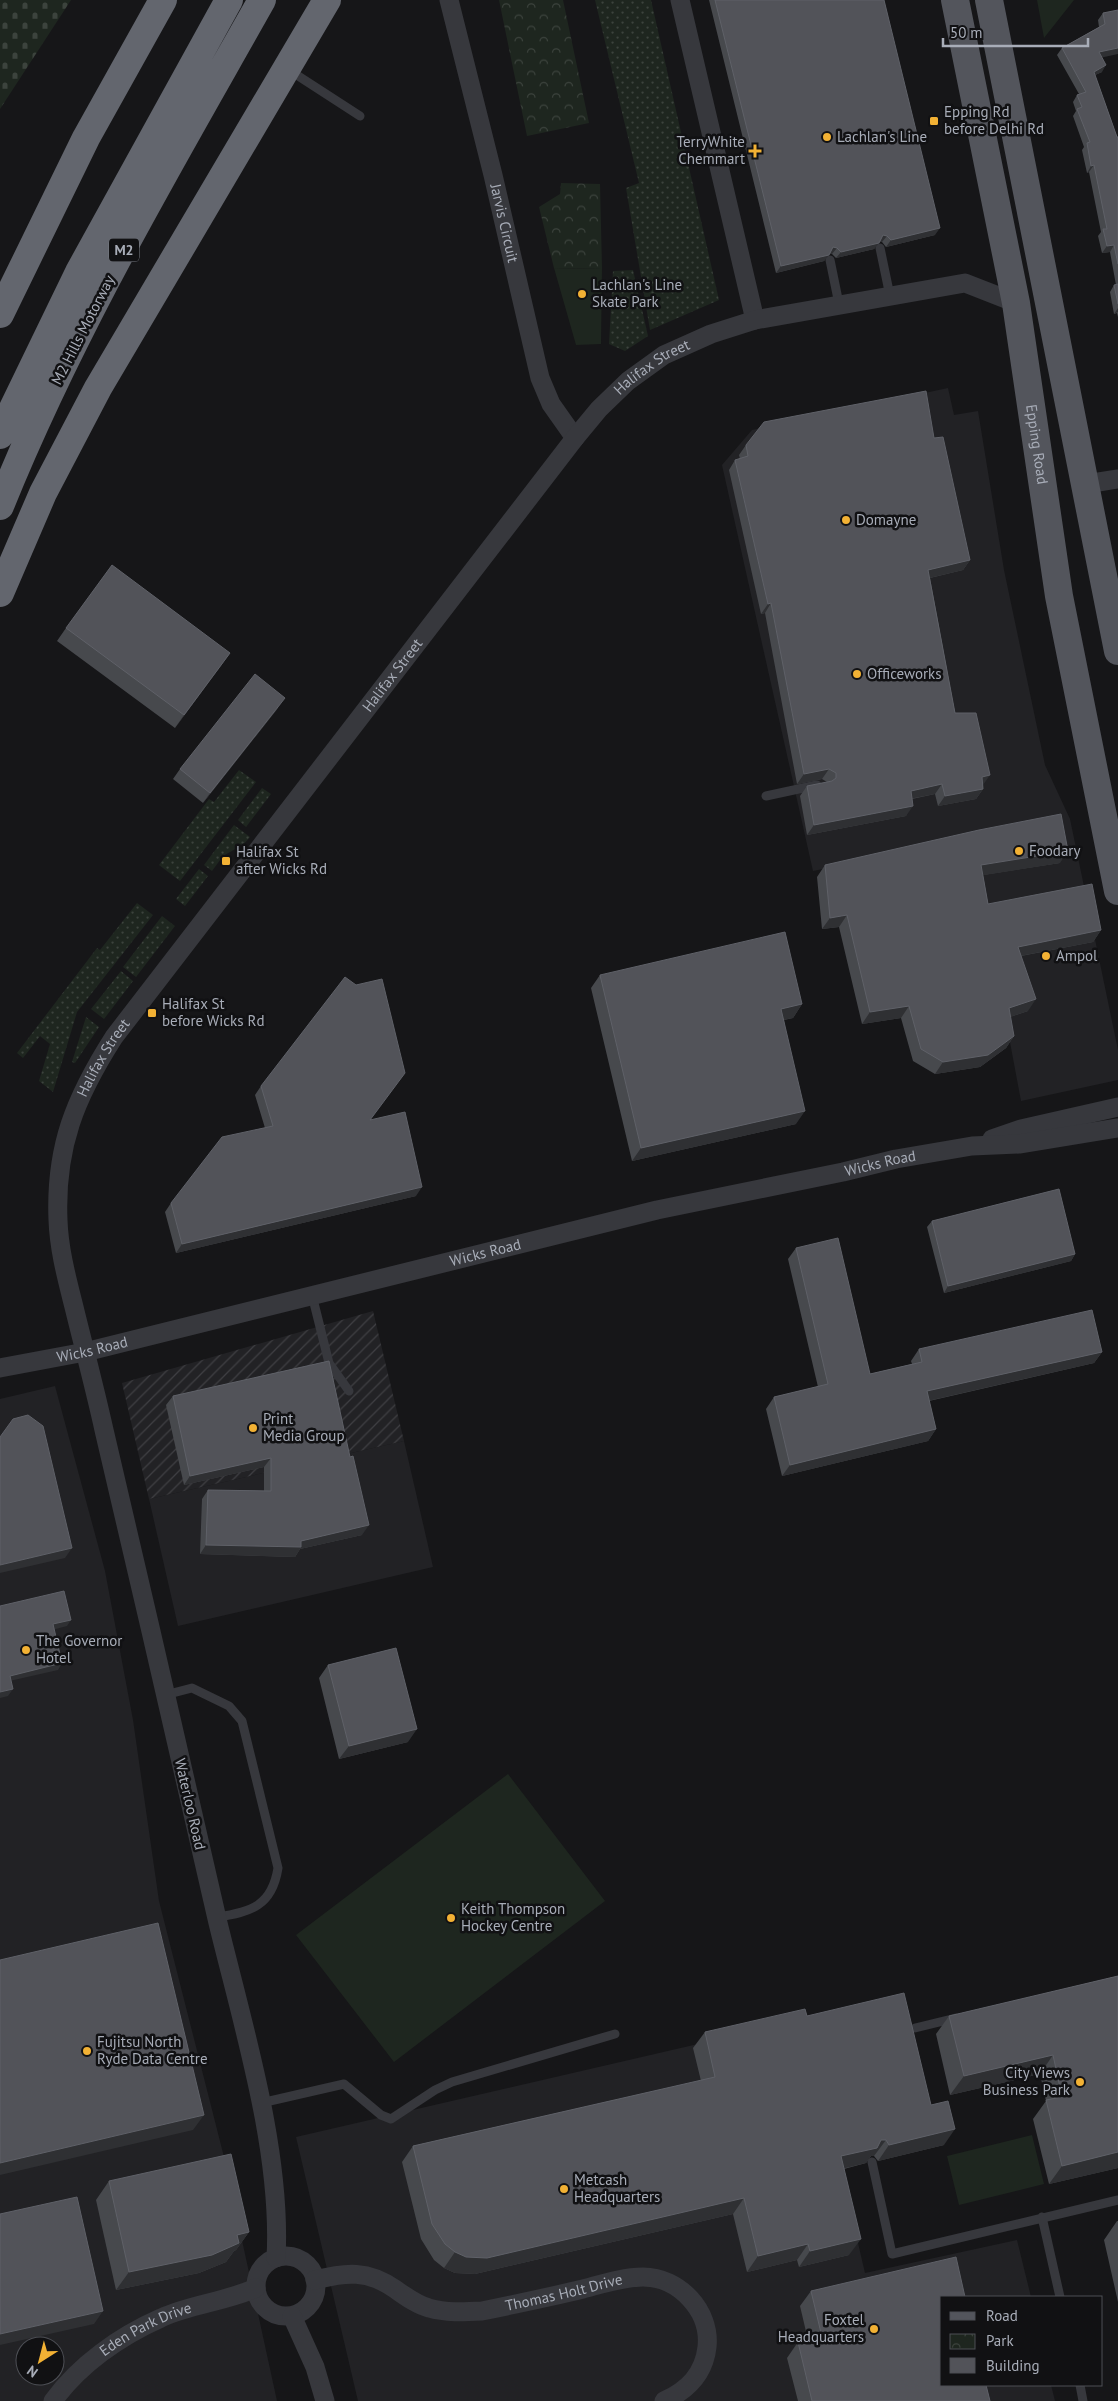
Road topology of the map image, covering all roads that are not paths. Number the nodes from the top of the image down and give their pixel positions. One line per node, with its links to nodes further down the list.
1 (163, 0): 16 (highway)
2 (229, 0): 18 (highway, M2 Hills Motorway / M2)
3 (262, 0): 22 (highway, M2 Hills Motorway / M2)
4 (327, 0): 9 (highway)
5 (449, 0): 19 (street, Jarvis Circuit)
6 (680, 0): 17 (street)
7 (956, 0): 14 (main road, Epping Road)
8 (989, 0): 21 (main road)
9 (287, 68): 10 (lane); 23 (highway)
10 (360, 116)
11 (880, 248): 13 (lane)
12 (830, 260): 15 (lane)
13 (890, 296): 14 (street, Halifax Street); 15 (street, Halifax Street)
14 (1016, 303): 27 (main road, Epping Road)
15 (840, 304): 17 (street, Halifax Street)
16 (0, 314)
17 (755, 320): 19 (street, Halifax Street)
18 (0, 435)
19 (575, 438): 32 (street, Halifax Street)
20 (1118, 479): 21 (street)
21 (1086, 484): 24 (main road)
22 (0, 506)
23 (0, 593)
24 (1118, 651)
25 (823, 785): 26 (lane)
26 (766, 796)
27 (1118, 891)
28 (1118, 1107): 30 (street, Wicks Road)
29 (1118, 1128): 30 (street, Wicks Road)
30 (972, 1146): 31 (street, Wicks Road)
31 (312, 1296): 32 (street, Wicks Road); 34 (lane)
32 (85, 1352): 33 (street, Wicks Road); 35 (street, Waterloo Road)
33 (0, 1368)
34 (349, 1391)
35 (165, 1695): 36 (street, Waterloo Road); 36 (lane)
36 (217, 1917): 40 (street, Waterloo Road)
37 (964, 2017): 38 (lane)
38 (915, 2028)
39 (615, 2034): 40 (lane)
40 (260, 2103): 44 (street, Waterloo Road)
41 (872, 2162): 43 (lane)
42 (1118, 2200): 43 (lane)
43 (1042, 2217): 47 (lane)
44 (276, 2258): 45 (street); 46 (street)
45 (315, 2280): 48 (street); 52 (street, Thomas Holt Drive)
46 (256, 2288): 48 (street); 50 (street, Eden Park Drive)
47 (1060, 2296)
48 (292, 2316): 51 (street)
49 (1080, 2386): 53 (lane)
50 (53, 2401)
51 (325, 2401)
52 (664, 2401)
53 (1083, 2401)

